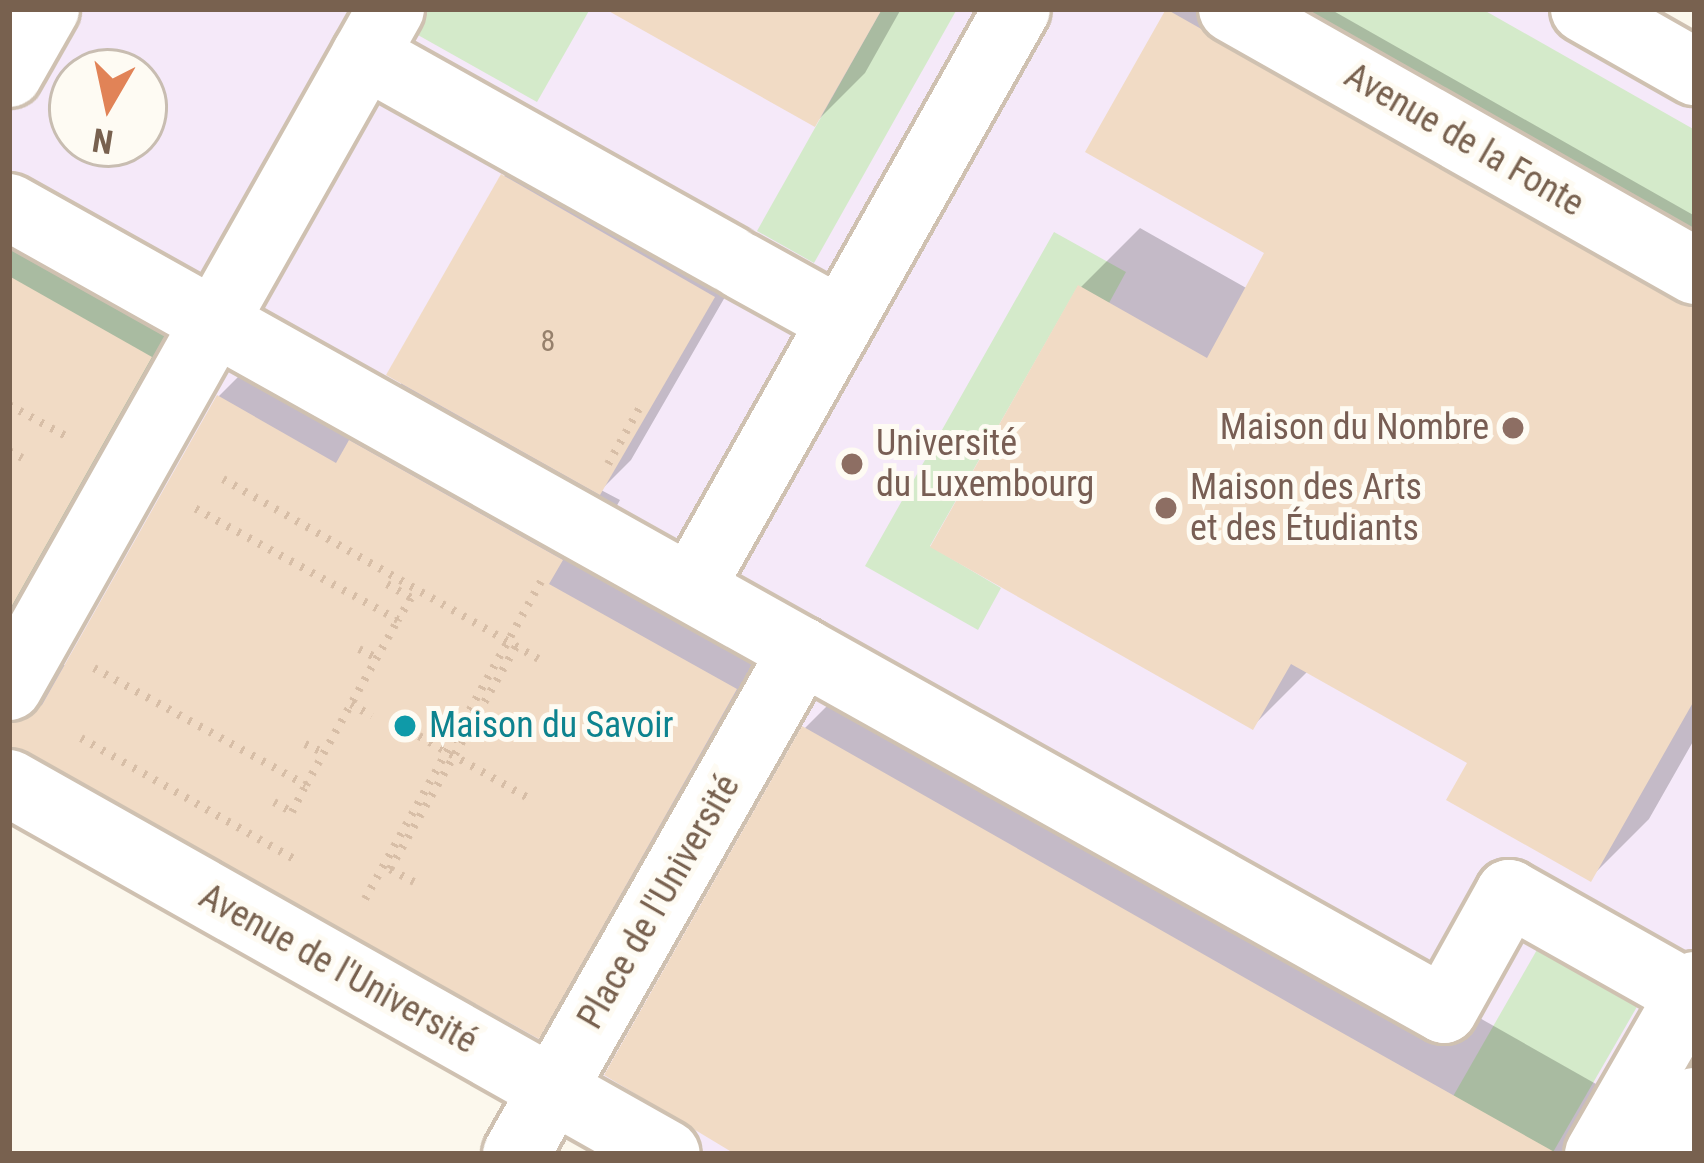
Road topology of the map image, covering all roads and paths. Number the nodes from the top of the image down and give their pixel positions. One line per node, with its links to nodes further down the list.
1 (46, 9): 7 (street)
2 (1017, 9): 10 (street)
3 (1232, 9): 9 (street, Avenue de la Fonte)
4 (1584, 9): 6 (street)
5 (378, 32): 10 (street); 11 (street)
6 (1695, 71)
7 (9, 74)
8 (9, 206): 11 (street)
9 (1695, 271)
10 (841, 321): 22 (street)
11 (215, 322): 22 (street); 29 (street)
12 (643, 402): 17 (path)
13 (9, 405): 14 (path)
14 (82, 445)
15 (9, 451): 16 (path)
16 (22, 458)
17 (601, 477)
18 (223, 478): 24 (path)
19 (182, 501): 23 (path)
20 (554, 559): 24 (path)
21 (387, 584): 23 (path)
22 (691, 588): 26 (street)
23 (398, 620): 28 (path)
24 (507, 641): 36 (path); 43 (path)
25 (359, 649): 28 (path)
26 (802, 651): 44 (street); 45 (street, Place de l'Université)
27 (70, 655): 38 (path)
28 (376, 658): 30 (path)
29 (9, 687)
30 (351, 704): 31 (path); 35 (path)
31 (372, 716)
32 (419, 736): 36 (path)
33 (81, 738): 41 (path)
34 (305, 744): 35 (path)
35 (324, 753): 38 (path)
36 (454, 757): 39 (path); 42 (path)
37 (9, 783): 45 (street, Avenue de l'Université)
38 (306, 785): 40 (path)
39 (530, 799)
40 (274, 802)
41 (304, 865)
42 (414, 881)
43 (344, 887)
44 (1693, 993): 49 (street)
45 (552, 1090): 47 (street, Place de l'Université); 48 (street, Avenue de l'Université)
46 (1695, 1101): 50 (street)
47 (516, 1154)
48 (667, 1154)
49 (1598, 1154)
50 (1665, 1154)

